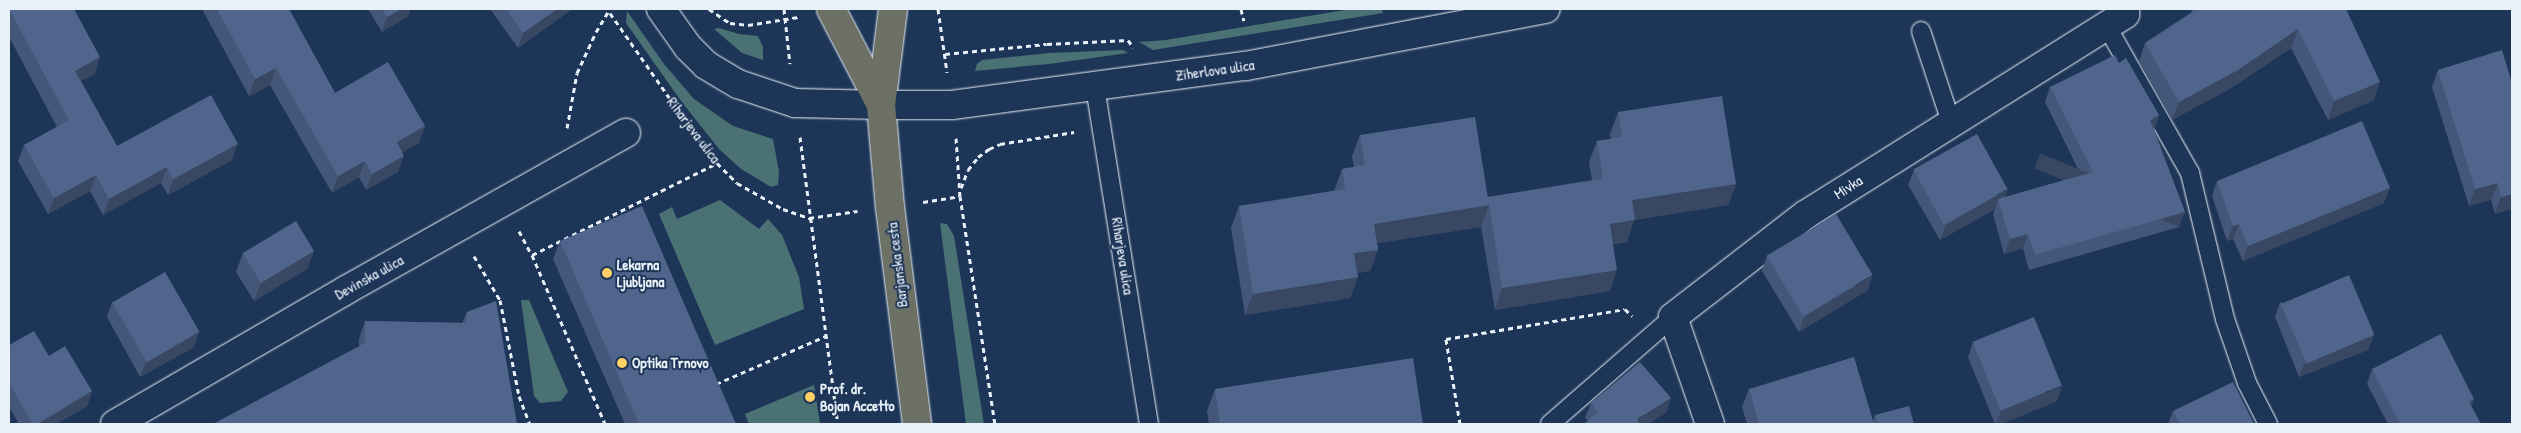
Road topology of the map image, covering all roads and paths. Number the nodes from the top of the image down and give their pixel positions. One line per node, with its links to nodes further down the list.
1 (661, 9): 15 (street)
2 (709, 9): 3 (path)
3 (784, 9)
4 (831, 9): 15 (main road, Barjanska cesta)
5 (893, 9): 15 (main road, Barjanska cesta)
6 (938, 9): 13 (path)
7 (1241, 9): 11 (path)
8 (1546, 9): 14 (street, Ziherlova ulica)
9 (610, 11): 21 (path, Riharjeva ulica); 22 (path)
10 (2122, 14): 16 (street, Mivka); 42 (lane)
11 (1244, 21)
12 (1921, 31): 16 (lane)
13 (1128, 40)
14 (1096, 87): 15 (street, Ziherlova ulica); 17 (lane, Riharjeva ulica)
15 (880, 105): 36 (main road, Barjanska cesta)
16 (1951, 122): 28 (street, Mivka)
17 (1102, 124): 23 (path); 38 (lane, Riharjeva ulica)
18 (626, 134): 22 (street, Devinska ulica)
19 (802, 150): 25 (path)
20 (958, 150): 23 (path)
21 (717, 163): 25 (path, Riharjeva ulica); 27 (path)
22 (563, 169): 24 (street, Devinska ulica)
23 (960, 196): 37 (path)
24 (503, 202): 26 (street, Devinska ulica); 27 (path)
25 (809, 218): 29 (path)
26 (457, 228): 32 (street, Devinska ulica); 33 (path)
27 (532, 255): 34 (path)
28 (1674, 317): 30 (lane); 41 (street)
29 (826, 336): 31 (path); 35 (path)
30 (1650, 338): 39 (path); 40 (lane)
31 (715, 384)
32 (115, 424)
33 (530, 424)
34 (605, 424)
35 (838, 424)
36 (917, 424)
37 (995, 424)
38 (1149, 424)
39 (1460, 424)
40 (1550, 424)
41 (1710, 424)
42 (2268, 424)

